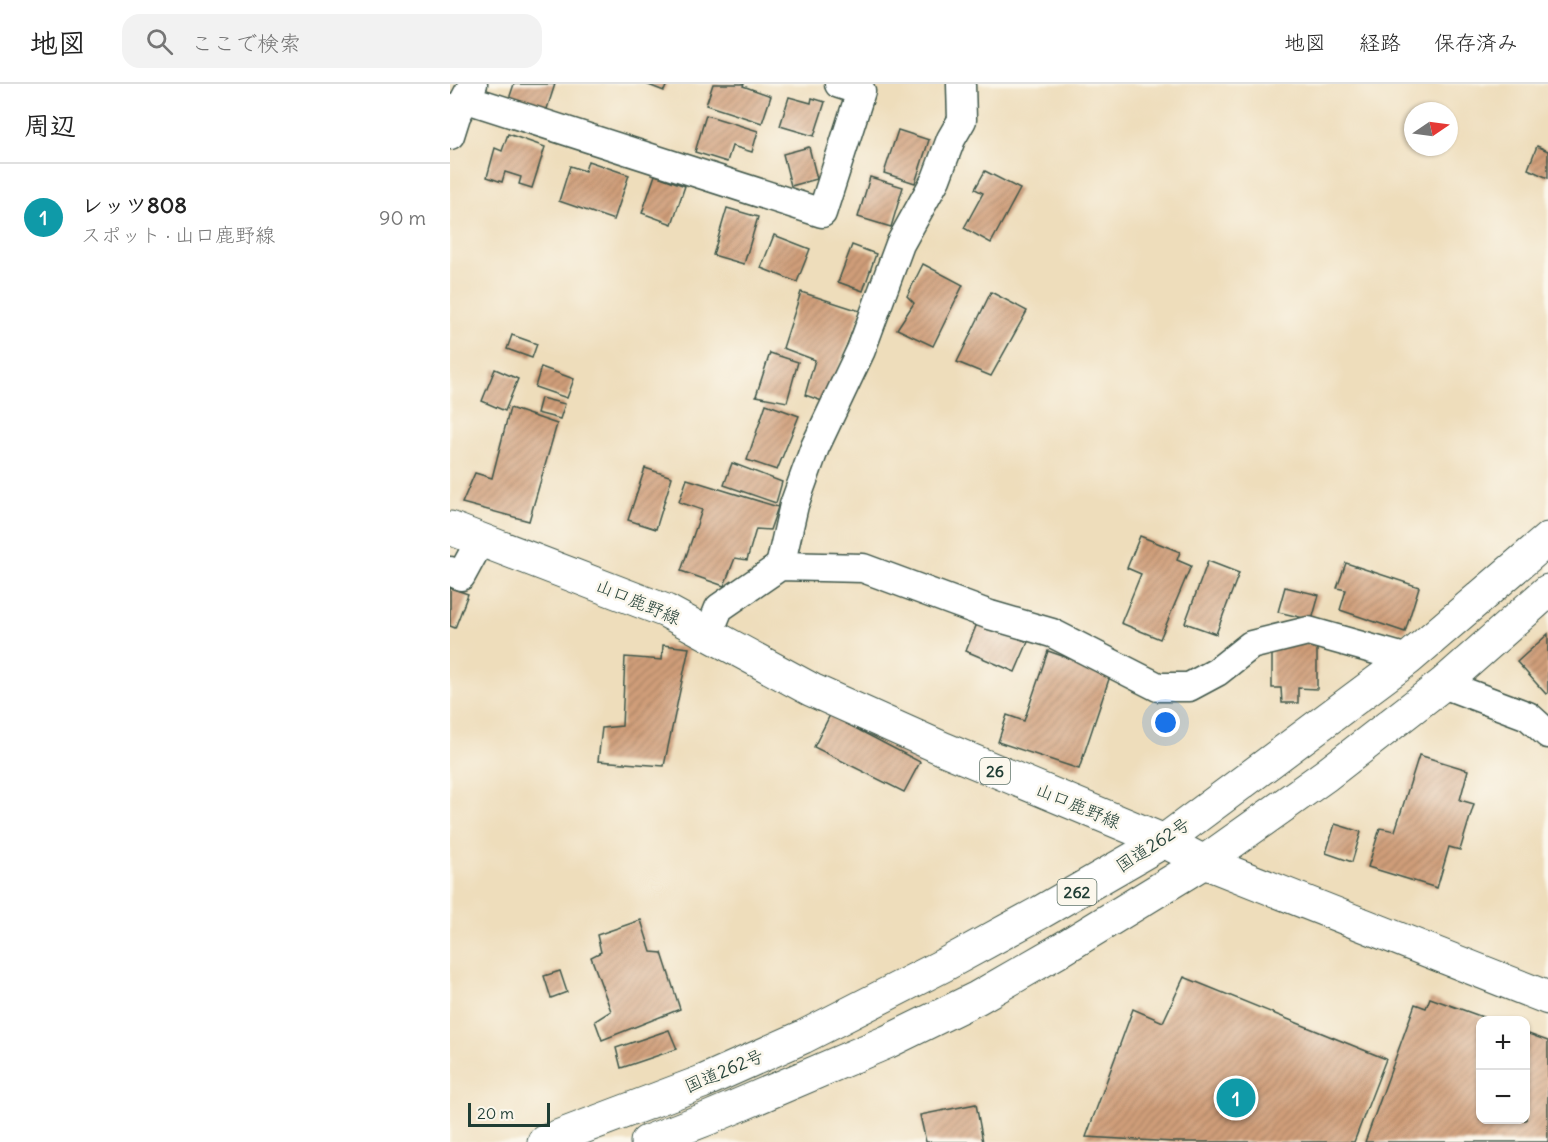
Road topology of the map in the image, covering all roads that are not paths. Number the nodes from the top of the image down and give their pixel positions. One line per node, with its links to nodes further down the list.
1 (961, 84): 7 (street)
2 (854, 86): 3 (street)
3 (459, 109)
4 (450, 528): 6 (main road, 山口鹿野線 / 26)
5 (1548, 539): 11 (main road, 国道262号 / 262)
6 (480, 541): 8 (street); 10 (main road, 山口鹿野線 / 26)
7 (780, 566): 10 (street); 11 (street)
8 (450, 571)
9 (1548, 591): 12 (main road, 国道262号 / 262)
10 (708, 635): 14 (main road, 山口鹿野線 / 26)
11 (1408, 659): 14 (main road, 国道262号 / 262)
12 (1443, 684): 13 (street); 15 (main road, 国道262号 / 262)
13 (1548, 734)
14 (1164, 842): 15 (main road, 山口鹿野線 / 26); 17 (main road, 国道262号 / 262)
15 (1204, 862): 16 (main road, 山口鹿野線 / 26); 18 (main road, 国道262号 / 262)
16 (1548, 998)
17 (544, 1142)
18 (647, 1142)

